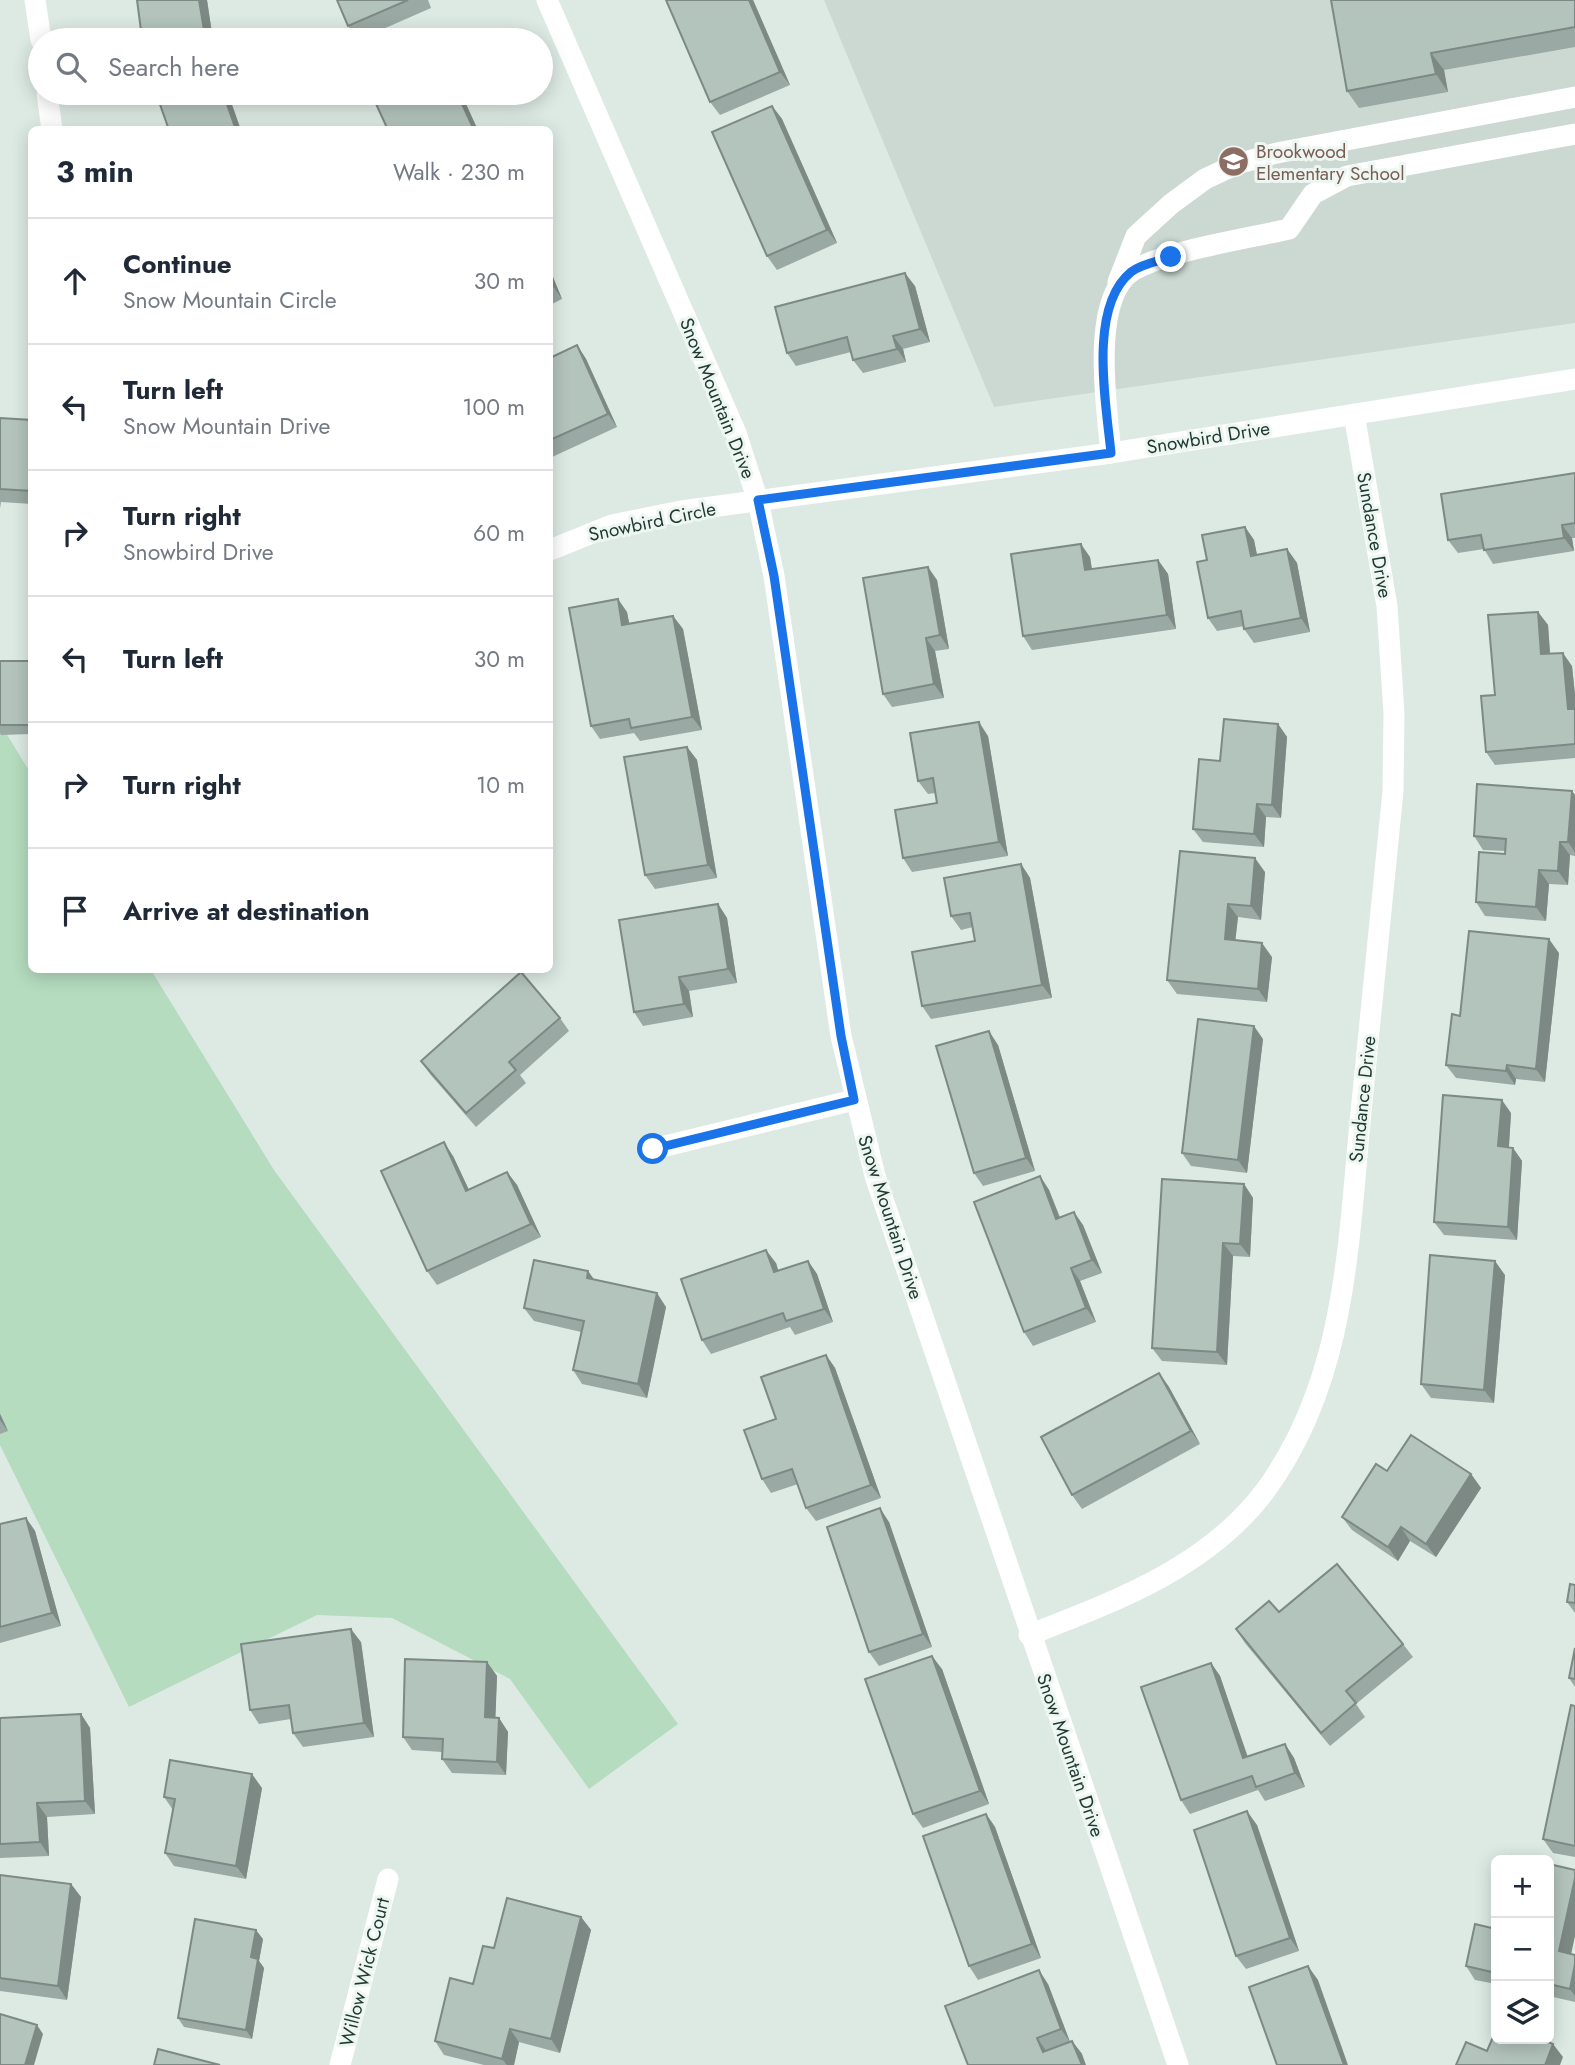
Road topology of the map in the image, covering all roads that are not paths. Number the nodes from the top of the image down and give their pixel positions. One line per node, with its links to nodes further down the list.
1 (35, 0): 3 (street)
2 (547, 0): 12 (street, Snow Mountain Drive)
3 (39, 28)
4 (1575, 97): 8 (street)
5 (49, 105): 6 (street)
6 (51, 126)
7 (1575, 134): 8 (street)
8 (1117, 286): 11 (street)
9 (1575, 379): 10 (street, Snowbird Drive)
10 (1354, 414): 11 (street, Snowbird Drive); 16 (street, Sundance Drive)
11 (1111, 453): 12 (street, Snowbird Drive)
12 (758, 500): 13 (street, Snowbird Circle); 14 (street, Snow Mountain Drive)
13 (553, 549)
14 (854, 1100): 15 (street); 16 (street, Snow Mountain Drive)
15 (653, 1149)
16 (1029, 1635): 19 (street, Snow Mountain Drive)
17 (388, 1879): 18 (street, Willow Wick Court)
18 (341, 2065)
19 (1178, 2065)

